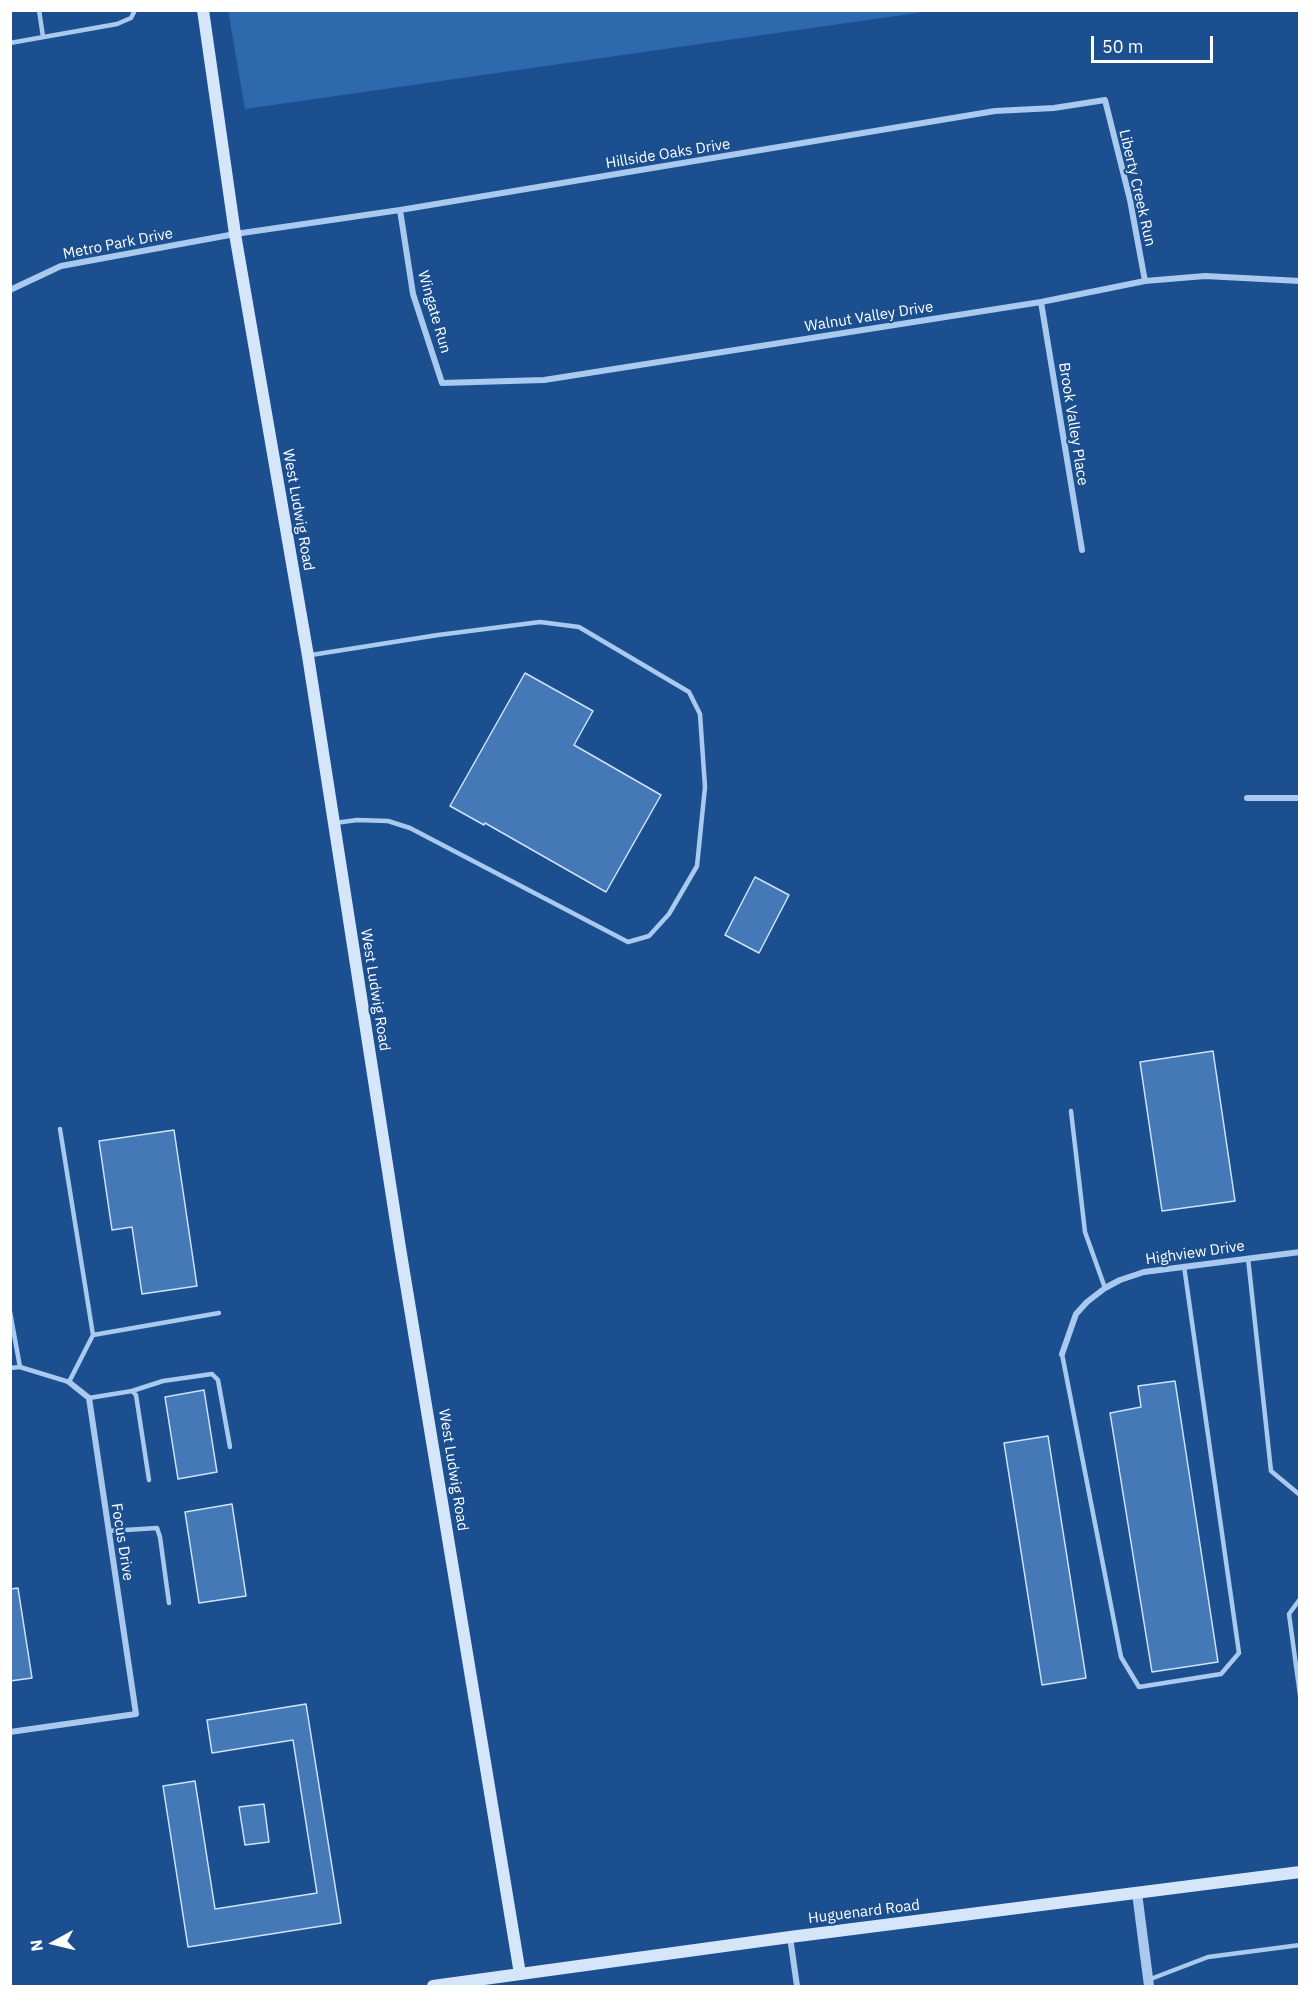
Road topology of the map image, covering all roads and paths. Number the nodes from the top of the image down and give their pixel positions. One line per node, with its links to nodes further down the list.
1 (39, 10): 4 (lane)
2 (135, 10): 4 (lane)
3 (203, 10): 8 (main road, West Ludwig Road)
4 (43, 37): 5 (lane)
5 (10, 43)
6 (1105, 100): 7 (street, Hillside Oaks Drive); 9 (street, Liberty Creek Run)
7 (400, 210): 8 (street, Hillside Oaks Drive); 13 (street, Wingate Run)
8 (235, 234): 11 (street, Metro Park Drive); 15 (main road, West Ludwig Road)
9 (1144, 281): 10 (street, Walnut Valley Drive); 12 (street, Walnut Valley Drive)
10 (1299, 281)
11 (10, 290)
12 (1041, 302): 13 (street, Walnut Valley Drive); 14 (street, Brook Valley Place)
13 (442, 383)
14 (1082, 550)
15 (308, 656): 18 (main road, West Ludwig Road); 18 (lane)
16 (1247, 798): 17 (street)
17 (1299, 798)
18 (334, 823): 46 (main road, West Ludwig Road)
19 (1071, 1111): 24 (lane)
20 (60, 1129): 27 (lane)
21 (1299, 1252): 22 (street, Highview Drive)
22 (1248, 1258): 23 (street, Highview Drive); 36 (lane)
23 (1184, 1266): 24 (street, Highview Drive); 28 (lane)
24 (1105, 1288): 28 (street, Highview Drive)
25 (10, 1312): 29 (lane)
26 (219, 1313): 27 (lane)
27 (93, 1335): 31 (lane)
28 (1062, 1353)
29 (20, 1367): 30 (lane); 31 (lane)
30 (10, 1368)
31 (69, 1382): 33 (street)
32 (132, 1391): 33 (lane); 34 (lane); 35 (lane)
33 (88, 1398): 37 (street, Focus Drive)
34 (230, 1446)
35 (149, 1480)
36 (1299, 1495)
37 (109, 1531): 39 (lane); 41 (street, Focus Drive)
38 (1299, 1599): 40 (lane)
39 (169, 1603)
40 (1299, 1695)
41 (10, 1732)
42 (1299, 1872): 43 (main road, Huguenard Road)
43 (1137, 1893): 44 (main road, Huguenard Road); 47 (street)
44 (790, 1937): 46 (main road, Huguenard Road); 49 (street)
45 (1299, 1945): 47 (lane)
46 (520, 1974): 48 (main road, Huguenard Road)
47 (1148, 1983)
48 (433, 1986)
49 (797, 1986)

